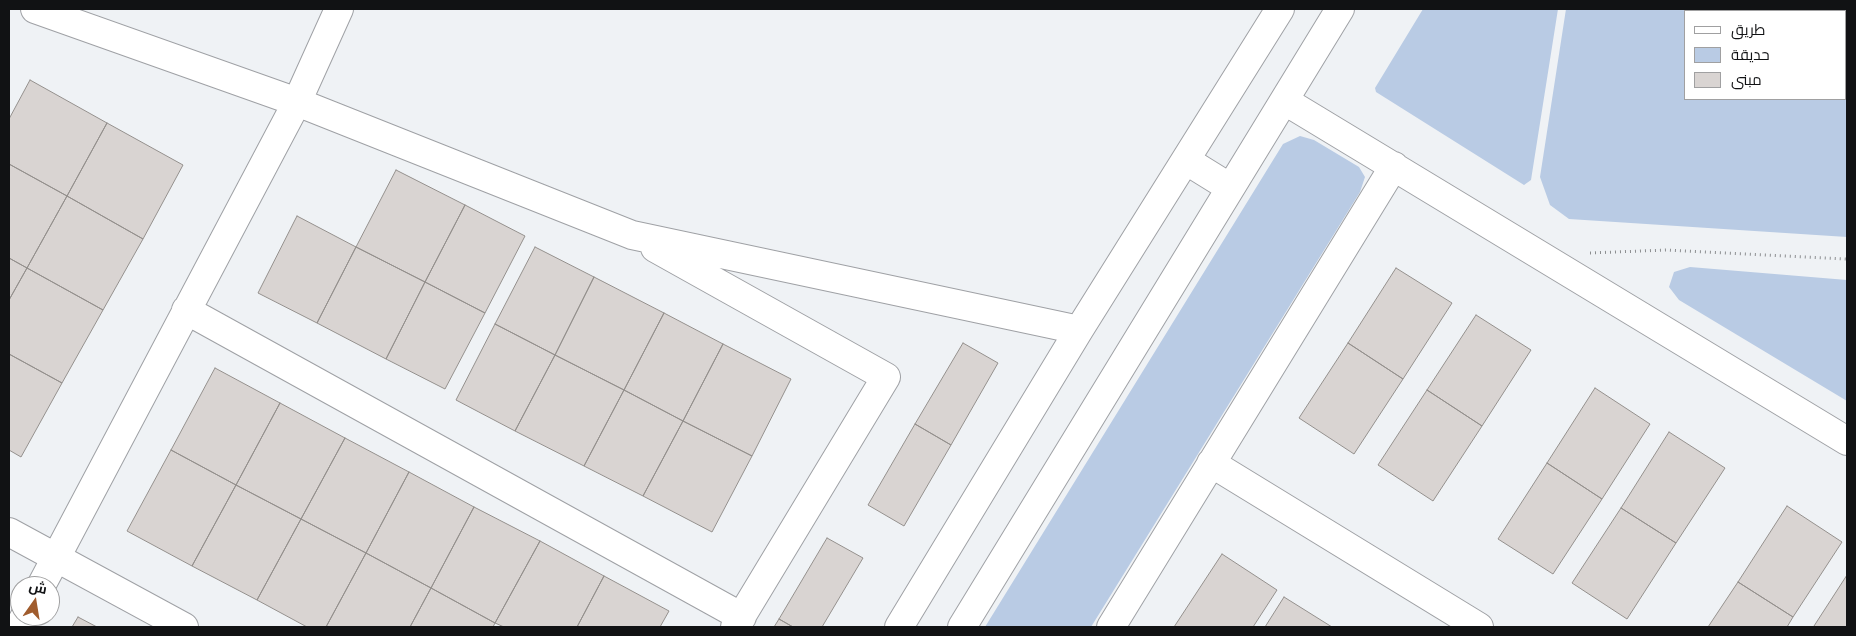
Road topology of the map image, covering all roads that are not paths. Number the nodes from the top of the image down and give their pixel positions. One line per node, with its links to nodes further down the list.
1 (35, 9): 6 (street)
2 (339, 9): 6 (street)
3 (1280, 9): 7 (street)
4 (1340, 9): 5 (street)
5 (1285, 100): 8 (street); 9 (street)
6 (297, 102): 10 (street); 11 (street)
7 (1187, 161): 9 (street); 12 (street)
8 (1394, 166): 13 (street); 14 (street)
9 (1229, 187): 21 (street)
10 (632, 234): 12 (street); 18 (street)
11 (186, 310): 16 (street); 18 (street)
12 (1080, 330): 20 (street)
13 (1847, 441)
14 (1211, 462): 22 (street); 23 (street)
15 (9, 532): 16 (street)
16 (56, 558): 17 (street); 19 (street)
17 (46, 576)
18 (738, 622)
19 (184, 627)
20 (899, 627)
21 (962, 627)
22 (1111, 627)
23 (1479, 627)

